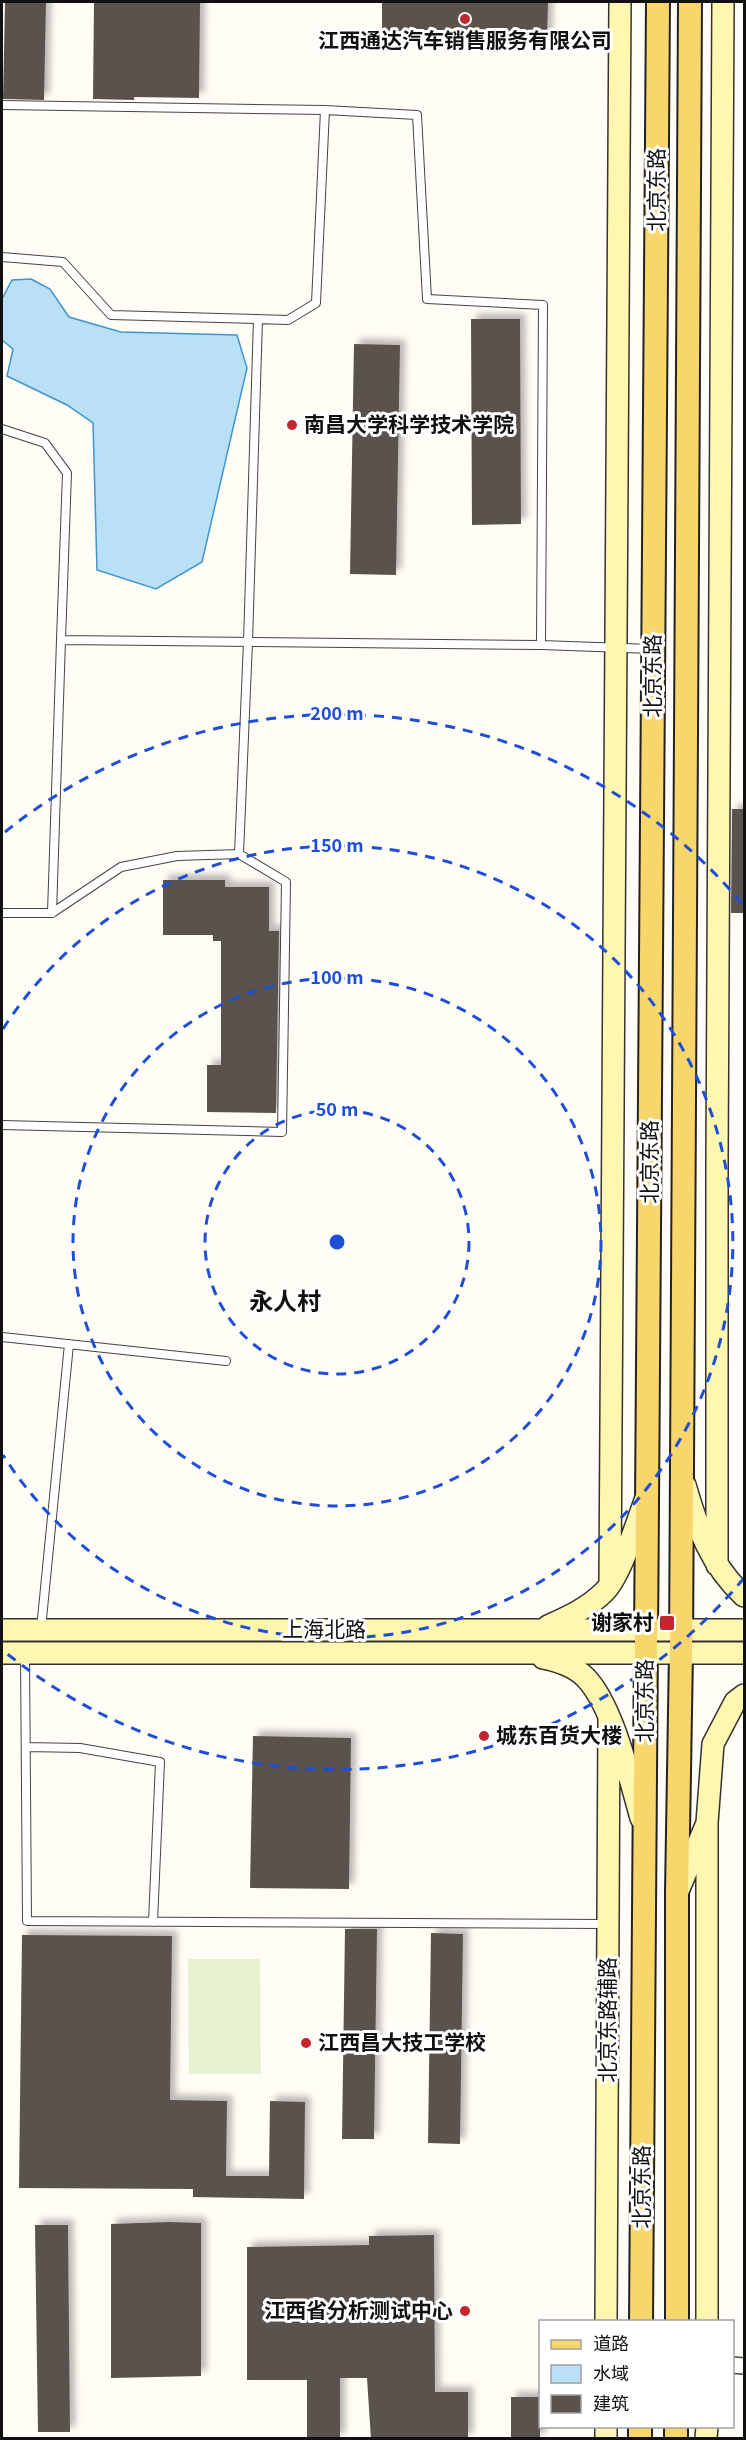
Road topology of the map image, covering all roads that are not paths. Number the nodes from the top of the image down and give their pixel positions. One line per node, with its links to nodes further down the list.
1 (620, 2): 13 (main road, 北京东路)
2 (658, 2): 14 (main road, 北京东路)
3 (690, 2): 22 (main road, 北京东路)
4 (723, 2): 24 (main road)
5 (2, 105): 6 (lane)
6 (325, 110): 8 (lane); 12 (lane)
7 (2, 257): 8 (lane)
8 (258, 319): 11 (lane)
9 (2, 429): 10 (lane)
10 (61, 640): 11 (lane); 17 (lane)
11 (248, 642): 12 (lane); 15 (lane)
12 (541, 645): 13 (lane)
13 (616, 648): 14 (lane); 25 (main road, 北京东路)
14 (654, 649): 23 (main road, 北京东路)
15 (239, 854): 17 (lane); 18 (lane)
16 (2, 913): 17 (lane)
17 (52, 913)
18 (2, 1125)
19 (2, 1337): 20 (lane)
20 (69, 1344): 21 (lane); 29 (lane)
21 (226, 1360)
22 (682, 1473): 24 (main road); 32 (main road, 北京东路)
23 (648, 1491): 25 (main road); 31 (main road, 北京东路)
24 (717, 1565): 26 (main road)
25 (610, 1583): 27 (main road)
26 (744, 1596)
27 (541, 1629): 29 (main road, 上海北路); 31 (main road, 上海北路)
28 (2, 1630): 29 (main road, 上海北路)
29 (41, 1630)
30 (744, 1630): 32 (main road)
31 (646, 1640): 32 (main road); 33 (main road, 上海北路); 41 (main road, 北京东路)
32 (681, 1641): 36 (main road); 42 (main road, 北京东路)
33 (516, 1652): 35 (main road, 上海北路); 38 (main road)
34 (2, 1653): 35 (main road, 上海北路)
35 (25, 1653): 39 (lane)
36 (744, 1653)
37 (744, 1695): 40 (main road)
38 (609, 1719): 41 (main road); 44 (main road, 北京东路辅路)
39 (26, 1747): 43 (lane); 43 (lane)
40 (707, 1823): 42 (main road); 48 (main road)
41 (644, 1827): 46 (main road, 北京东路)
42 (677, 1892): 47 (main road, 北京东路)
43 (153, 1922): 44 (lane)
44 (609, 1924): 45 (main road, 北京东路辅路)
45 (606, 2320)
46 (641, 2320)
47 (677, 2320)
48 (707, 2320)

